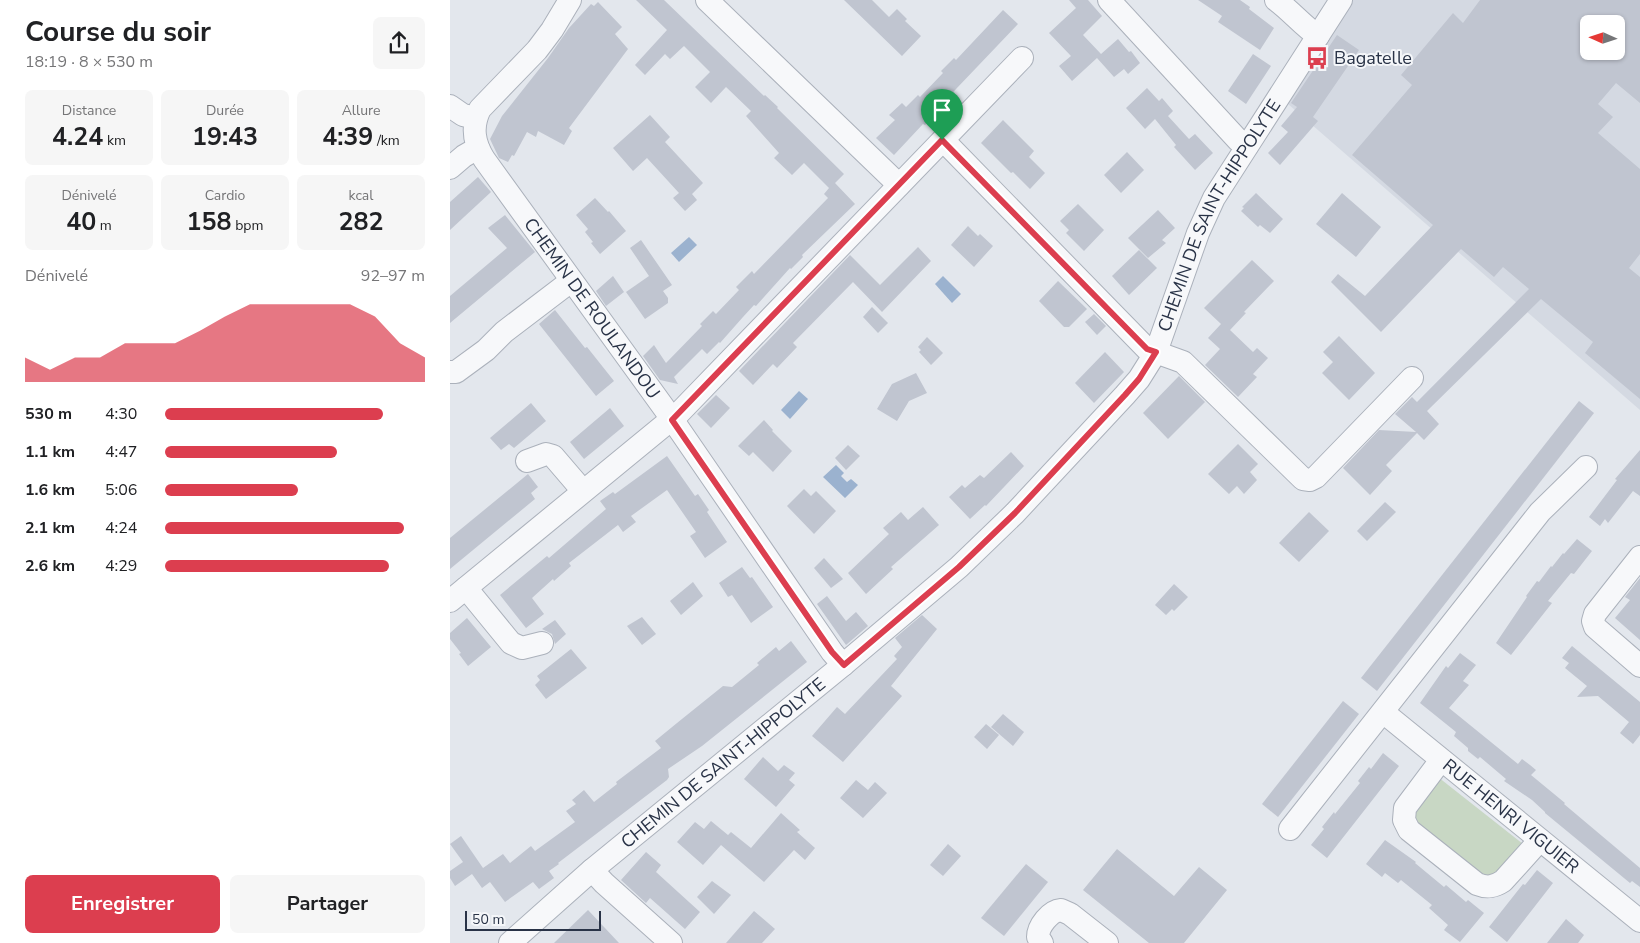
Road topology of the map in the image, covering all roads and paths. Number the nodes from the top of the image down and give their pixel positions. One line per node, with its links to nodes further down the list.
1 (570, 0): 9 (street)
2 (1109, 0): 11 (street)
3 (1276, 0): 6 (street)
4 (1341, 0): 6 (street, CHEMIN DE SAINT-HIPPOLYTE)
5 (709, 1): 14 (street)
6 (1318, 36): 11 (street, CHEMIN DE SAINT-HIPPOLYTE)
7 (1022, 58): 10 (street)
8 (450, 106): 9 (street)
9 (476, 118): 12 (street, CHEMIN DE ROULANDOU)
10 (942, 140): 14 (street); 16 (street)
11 (1247, 146): 16 (street, CHEMIN DE SAINT-HIPPOLYTE)
12 (478, 148): 13 (street); 15 (street, CHEMIN DE ROULANDOU)
13 (450, 168)
14 (899, 185): 19 (street)
15 (571, 281): 17 (street); 19 (street, CHEMIN DE ROULANDOU)
16 (1156, 352): 18 (street); 26 (street, CHEMIN DE SAINT-HIPPOLYTE)
17 (450, 372)
18 (1412, 378)
19 (672, 420): 22 (street); 26 (street, CHEMIN DE ROULANDOU)
20 (527, 461): 22 (street)
21 (1586, 467): 28 (street)
22 (583, 491): 24 (street)
23 (1640, 557): 27 (street)
24 (458, 595): 25 (street)
25 (542, 643)
26 (844, 665): 32 (street, CHEMIN DE SAINT-HIPPOLYTE)
27 (1640, 666)
28 (1383, 712): 29 (street, RUE HENRI VIGUIER); 30 (street)
29 (1441, 760): 31 (street, RUE HENRI VIGUIER); 31 (street)
30 (1290, 829)
31 (1540, 840): 33 (street, RUE HENRI VIGUIER)
32 (592, 870): 34 (street, CHEMIN DE SAINT-HIPPOLYTE); 35 (street)
33 (1640, 921)
34 (510, 943)
35 (671, 943)
36 (1042, 943): 37 (street)
37 (1107, 943)

